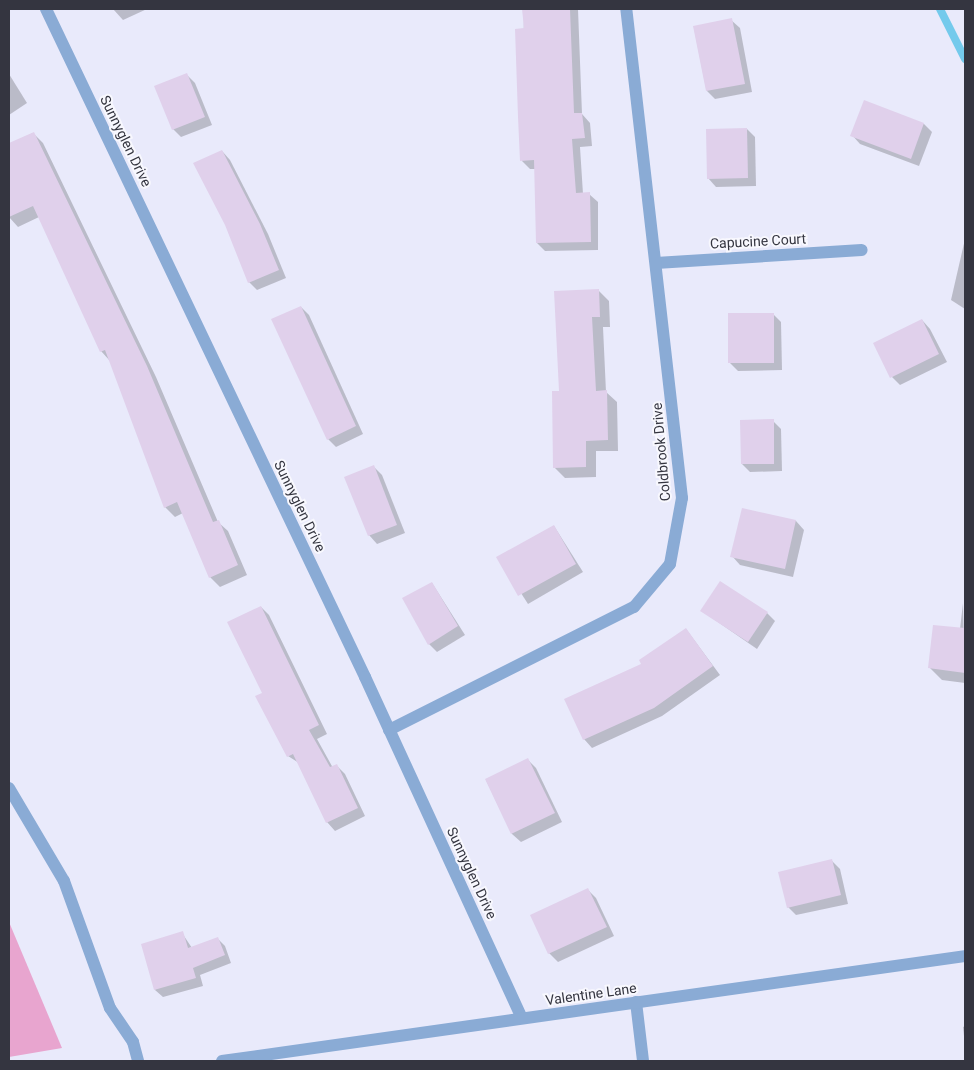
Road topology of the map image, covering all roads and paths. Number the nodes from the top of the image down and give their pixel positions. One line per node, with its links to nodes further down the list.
1 (46, 9): 5 (street, Sunnyglen Drive)
2 (626, 9): 4 (street, Coldbrook Drive)
3 (862, 250): 4 (street, Capucine Court)
4 (656, 263): 5 (street, Coldbrook Drive)
5 (389, 730): 9 (street, Sunnyglen Drive)
6 (9, 788): 11 (street)
7 (965, 956): 8 (street, Valentine Lane)
8 (636, 1002): 9 (street, Valentine Lane); 13 (street)
9 (522, 1018): 10 (street, Valentine Lane)
10 (271, 1058): 12 (street, Valentine Lane)
11 (138, 1061)
12 (222, 1061)
13 (643, 1061)

